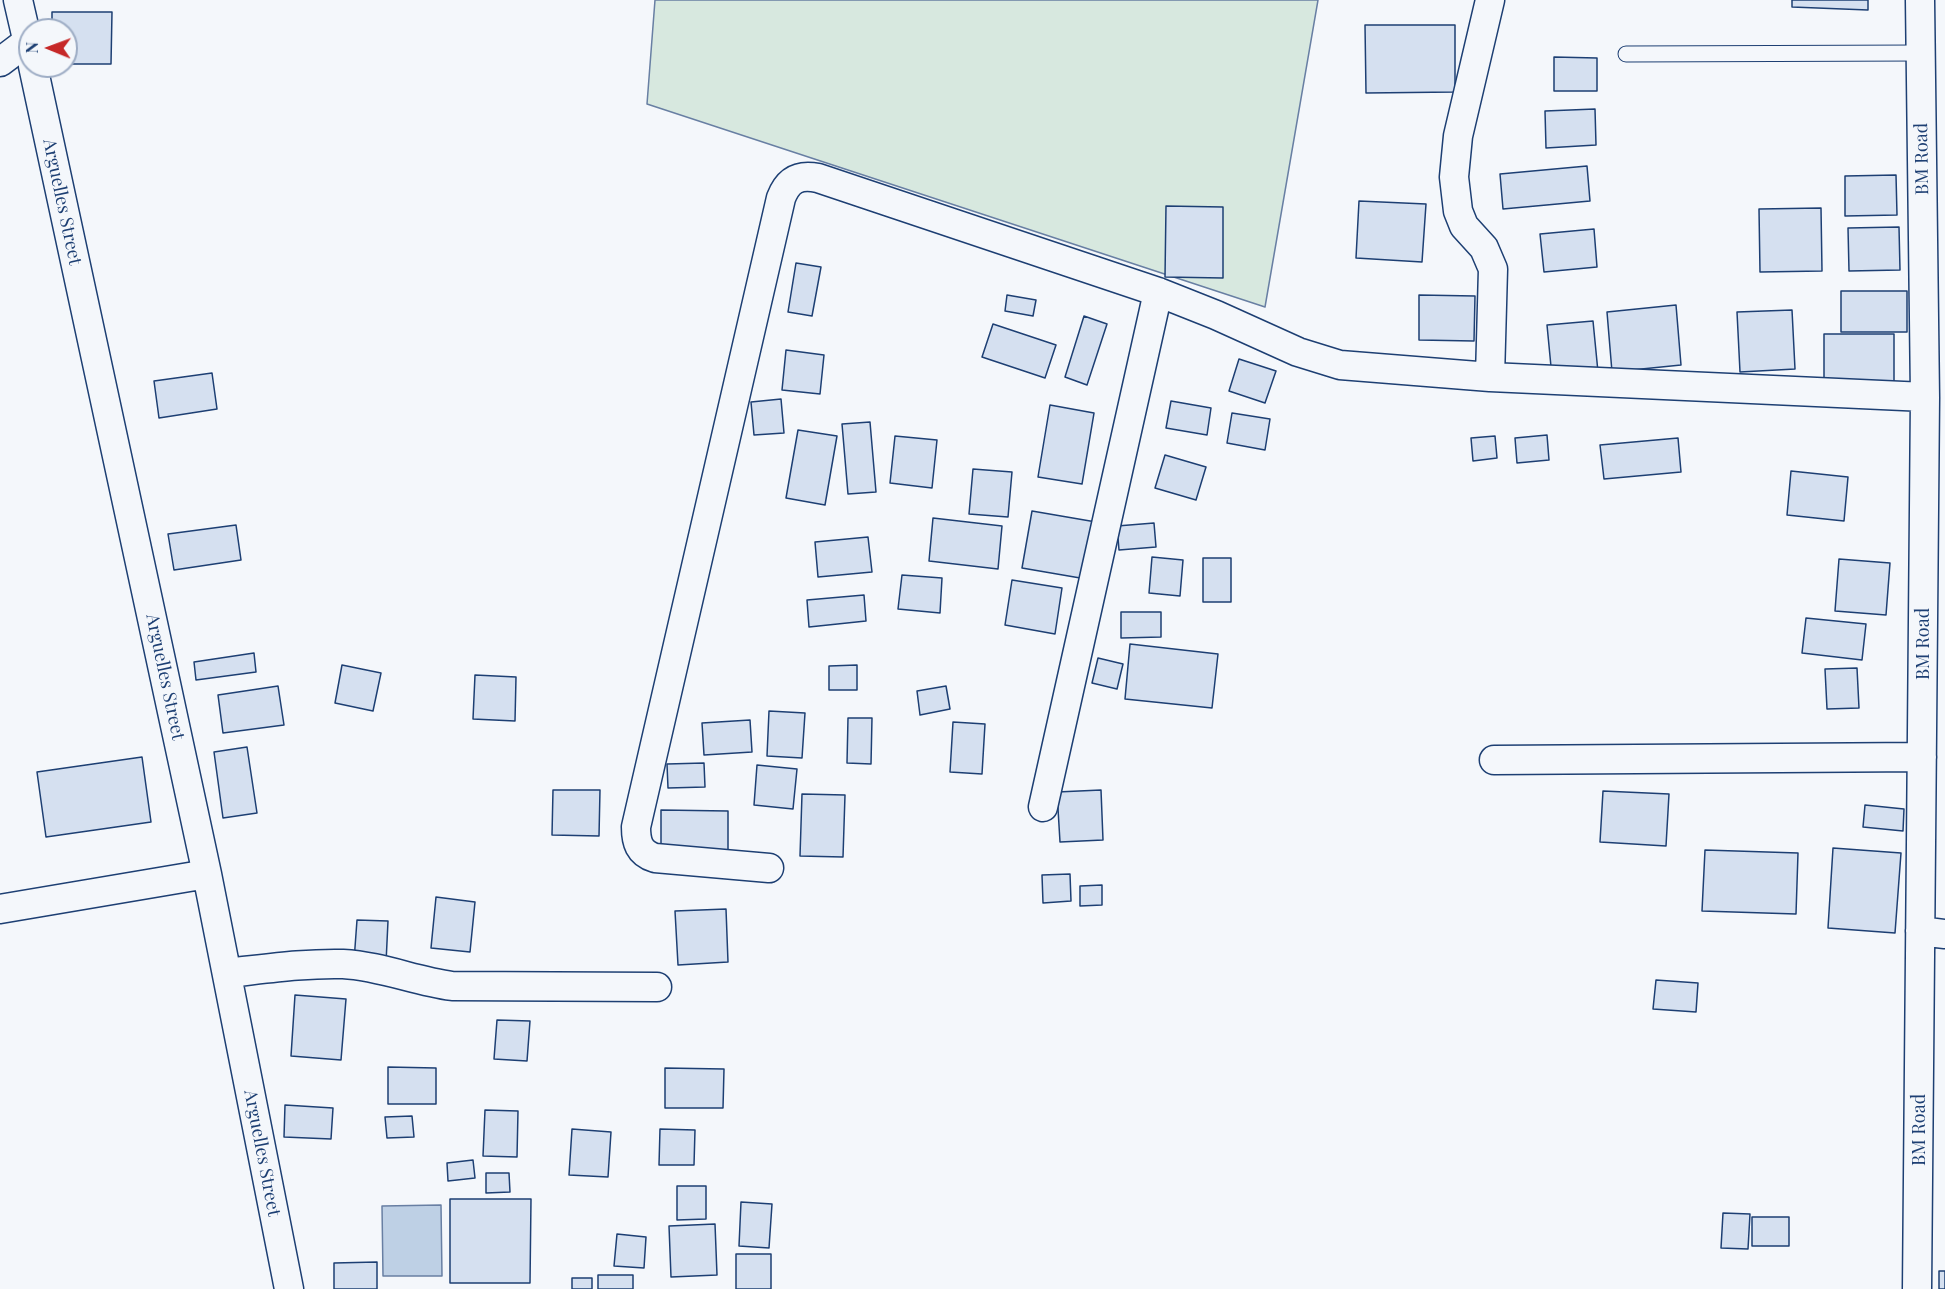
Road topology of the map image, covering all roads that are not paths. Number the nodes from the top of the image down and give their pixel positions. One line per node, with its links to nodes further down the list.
1 (18, 0): 4 (street, Arguelles Street)
2 (1490, 0): 11 (street)
3 (1920, 0): 5 (street, BM Road)
4 (22, 18)
5 (1921, 53): 6 (lane); 12 (street, BM Road)
6 (1626, 54)
7 (18, 57): 8 (street)
8 (0, 62)
9 (35, 78): 17 (street, Arguelles Street)
10 (1158, 292): 11 (street); 15 (street); 16 (street)
11 (1490, 377): 12 (street)
12 (1925, 397): 13 (street, BM Road)
13 (1922, 757): 14 (street); 19 (street, BM Road)
14 (1494, 760)
15 (1043, 807)
16 (769, 867)
17 (207, 874): 18 (street); 20 (street, Arguelles Street)
18 (0, 909)
19 (1933, 932): 23 (street, BM Road)
20 (227, 973): 21 (street); 22 (street, Arguelles Street)
21 (657, 987)
22 (289, 1289)
23 (1917, 1289)

